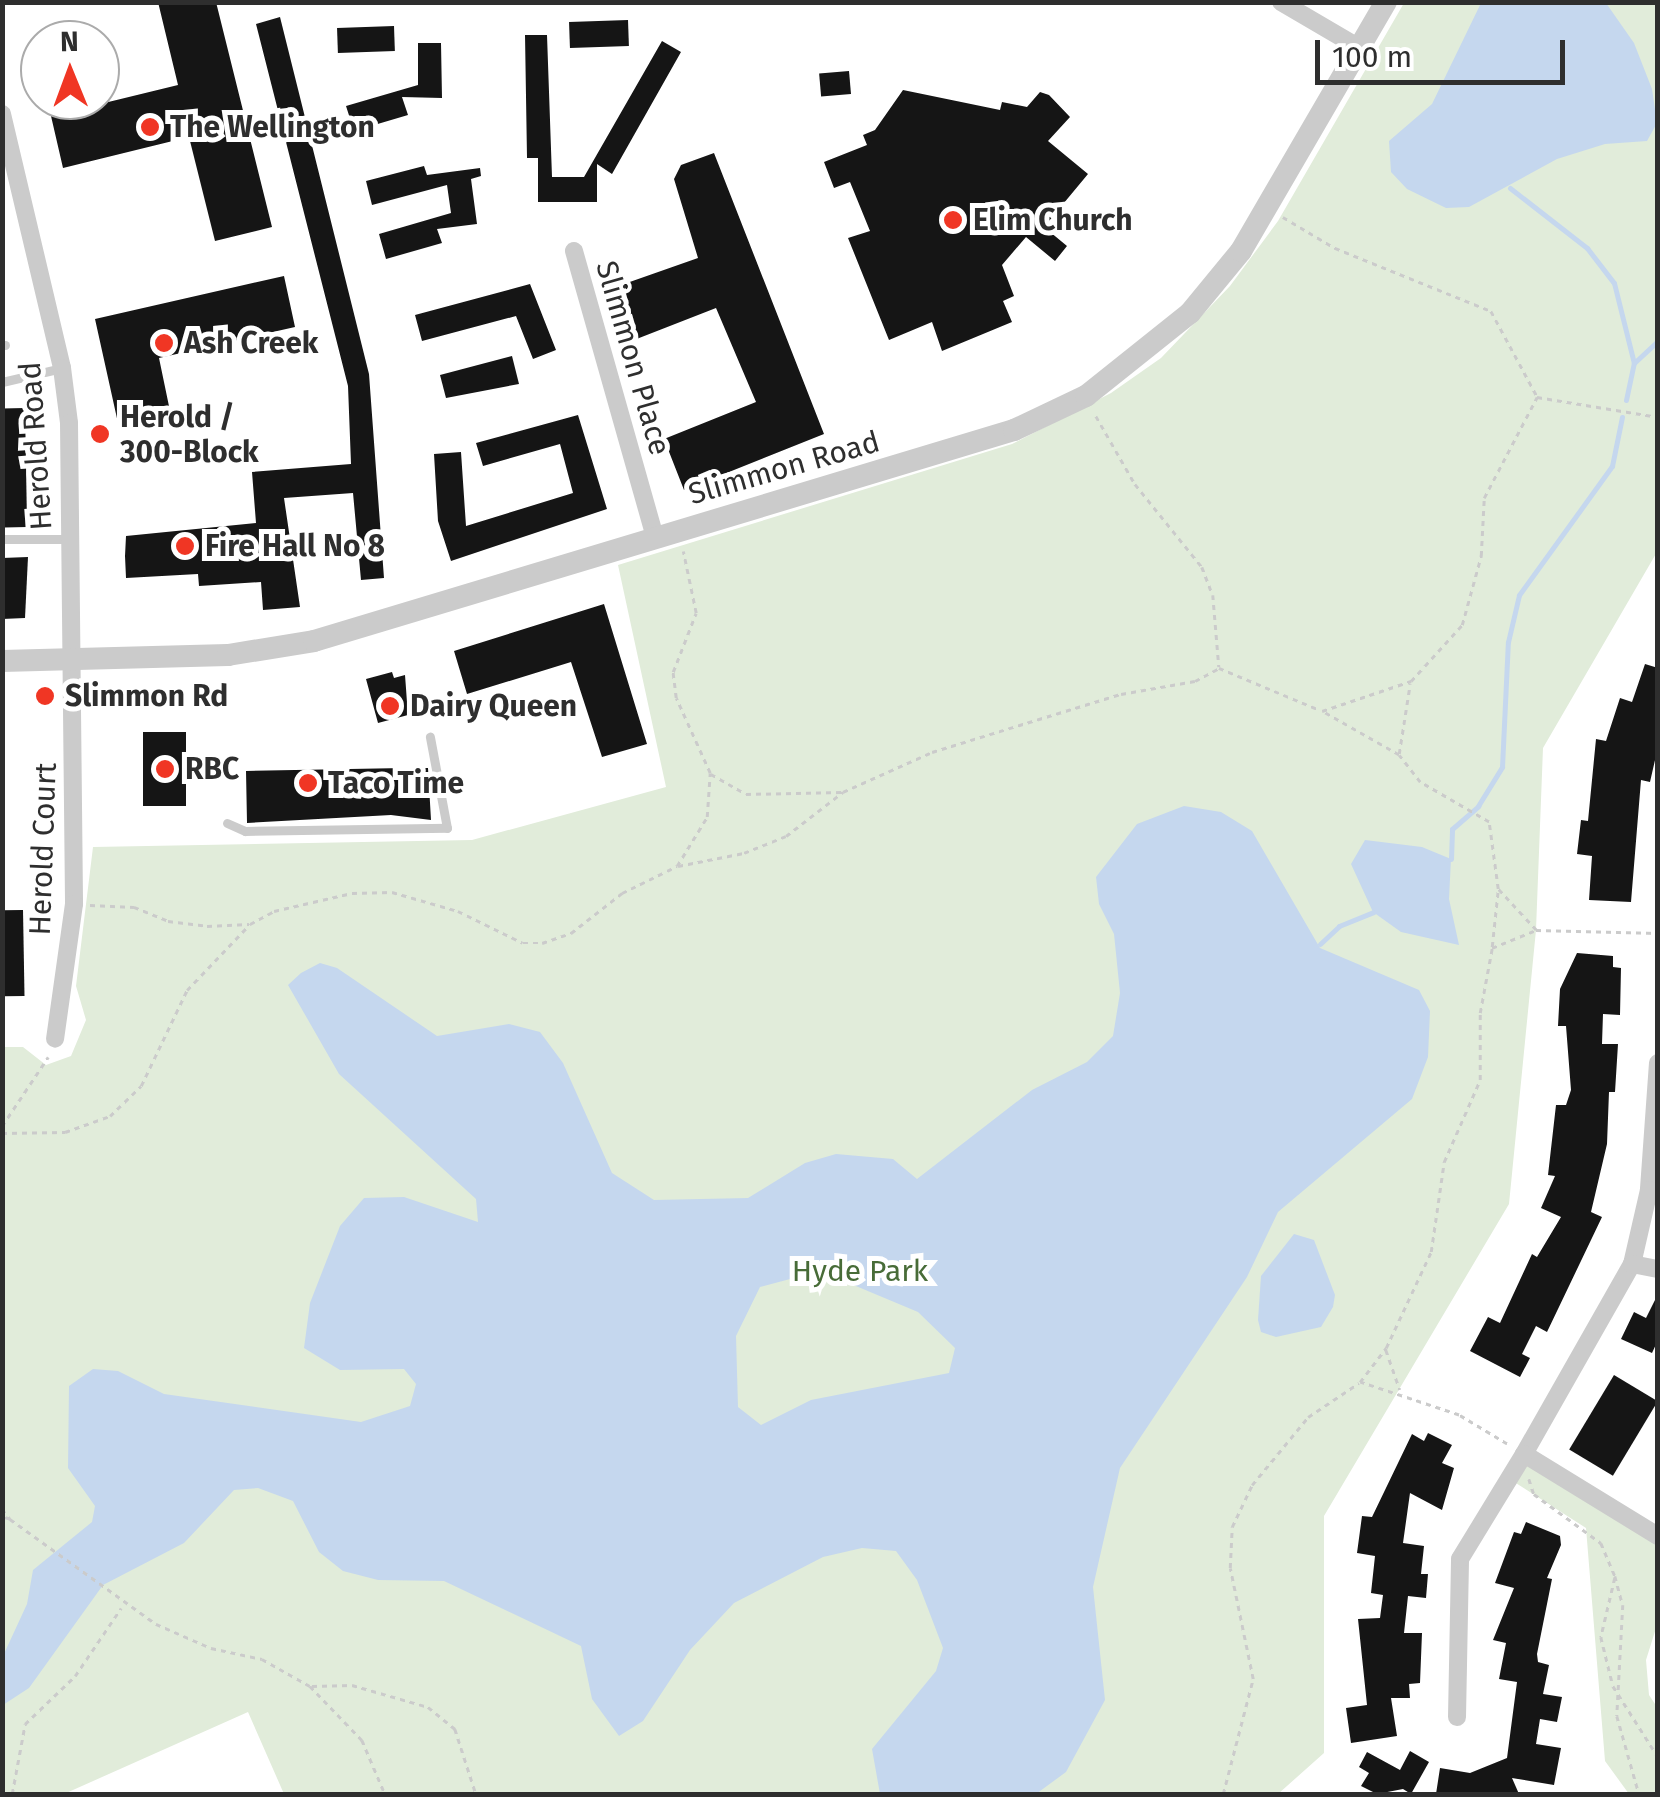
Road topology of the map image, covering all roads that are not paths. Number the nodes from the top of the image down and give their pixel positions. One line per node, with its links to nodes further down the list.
1 (1282, 2): 3 (street)
2 (1386, 2): 3 (street, Slimmon Road)
3 (1360, 49): 9 (street, Slimmon Road)
4 (2, 114): 5 (street, Herold Road)
5 (8, 158): 7 (street, Herold Road)
6 (574, 251): 9 (street, Slimmon Place)
7 (62, 368): 8 (lane); 10 (street, Herold Road)
8 (2, 382)
9 (666, 534): 12 (street, Slimmon Road)
10 (70, 538): 11 (lane); 12 (street, Herold Road)
11 (2, 539)
12 (72, 660): 13 (street, Slimmon Road); 16 (street, Herold Court)
13 (2, 661)
14 (430, 737): 15 (lane)
15 (227, 823)
16 (55, 1039)
17 (1658, 1063): 18 (street)
18 (1632, 1264): 19 (street); 20 (street)
19 (1658, 1269)
20 (1516, 1450): 21 (street); 22 (street)
21 (1658, 1536)
22 (1457, 1717)

